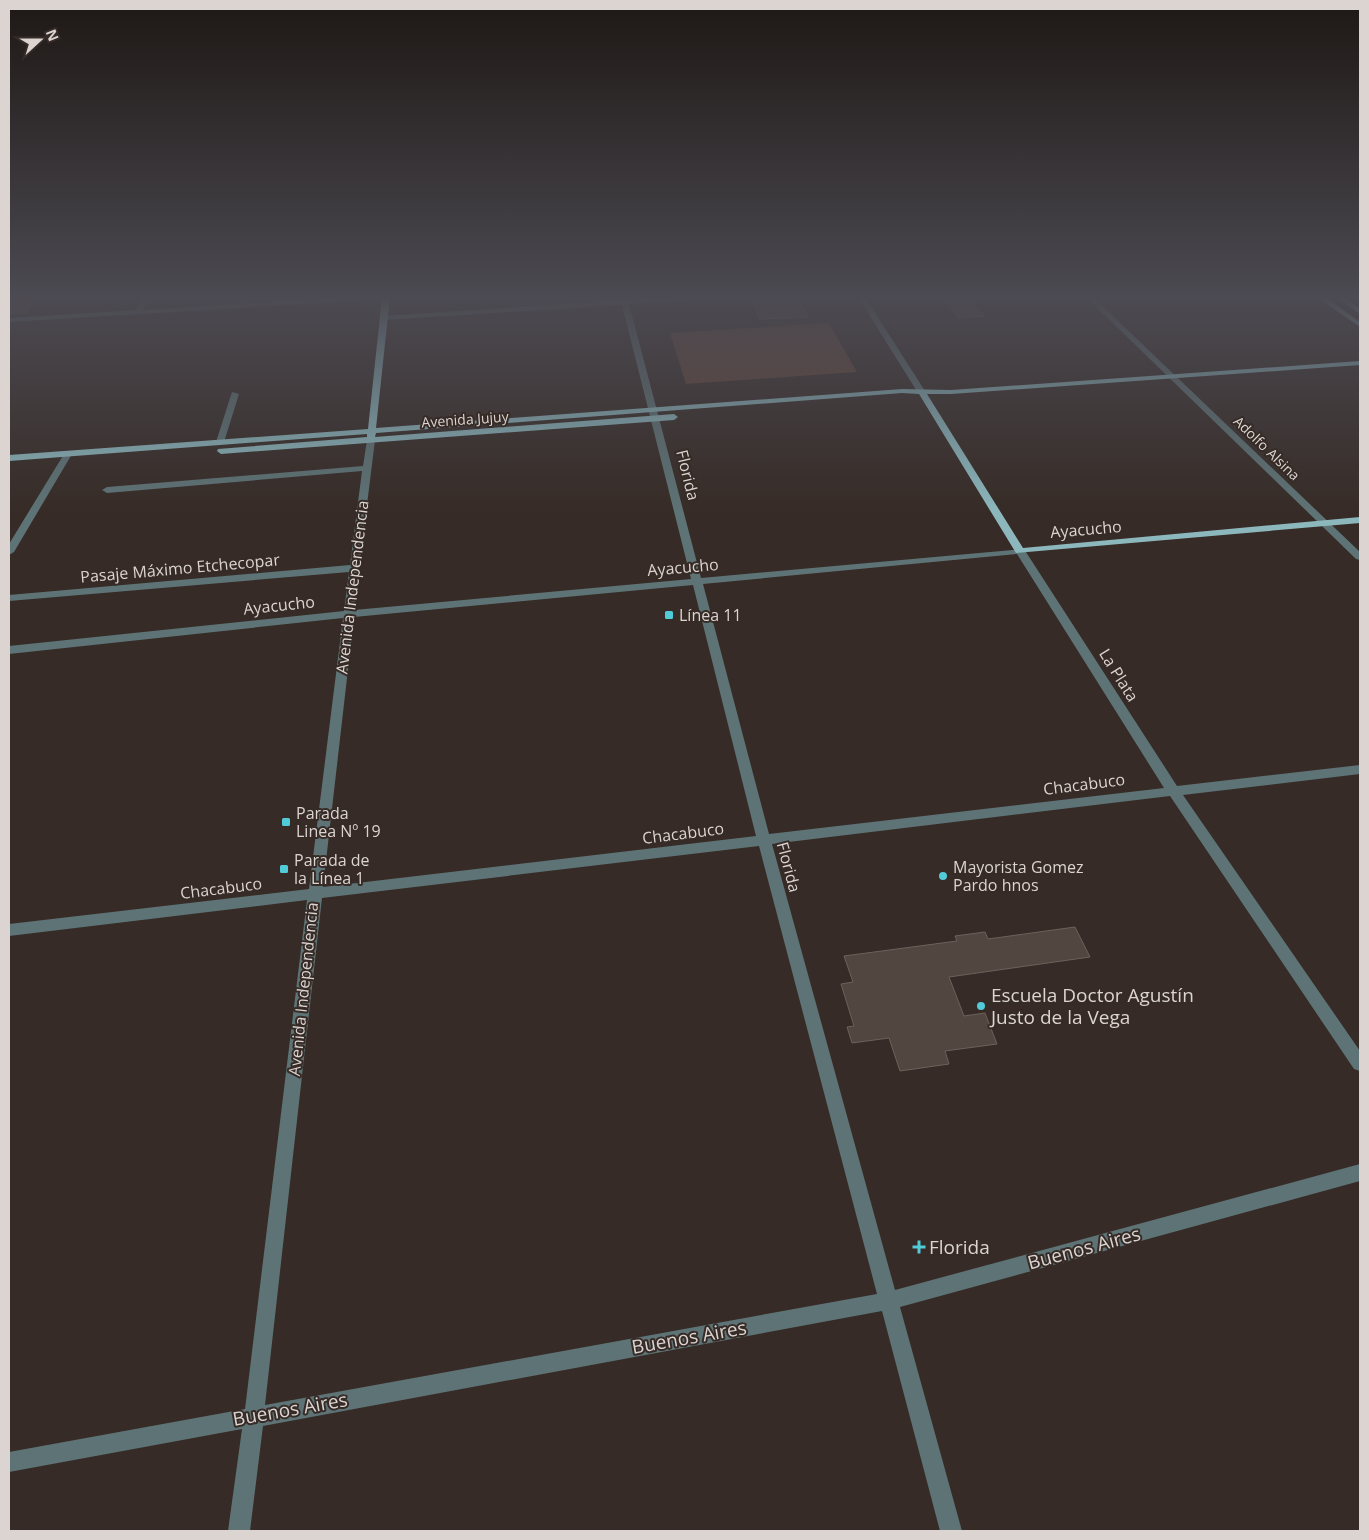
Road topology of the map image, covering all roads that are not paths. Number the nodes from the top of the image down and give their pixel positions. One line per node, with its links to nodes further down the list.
1 (378, 369): 10 (main road, Avenida Independencia)
2 (643, 369): 9 (street, Florida)
3 (906, 369): 8 (street, La Plata)
4 (1164, 369): 6 (street, Adolfo Alsina)
5 (1281, 369): 6 (main road, Avenida Jujuy)
6 (1172, 377): 8 (main road, Avenida Jujuy); 18 (street, Adolfo Alsina)
7 (235, 394): 11 (street)
8 (922, 394): 9 (main road, Avenida Jujuy); 19 (main road, La Plata)
9 (655, 414): 10 (main road, Avenida Jujuy); 23 (street, Florida)
10 (371, 435): 11 (main road, Avenida Jujuy); 13 (main road, Avenida Jujuy); 15 (street, Avenida Independencia)
11 (220, 442): 13 (main road, Avenida Jujuy)
12 (9, 458): 13 (main road, Avenida Jujuy)
13 (66, 458): 14 (main road, Avenida Jujuy); 20 (street)
14 (9, 466)
15 (367, 468): 16 (street); 22 (street, Avenida Independencia)
16 (107, 490)
17 (1360, 520): 18 (main road, Ayacucho)
18 (1325, 523): 19 (main road, Ayacucho); 21 (street, Adolfo Alsina)
19 (1020, 551): 23 (street, Ayacucho); 28 (street, La Plata)
20 (9, 552)
21 (1360, 557)
22 (354, 568): 24 (street, Pasaje Máximo Etchecopar); 25 (street, Avenida Independencia)
23 (698, 582): 25 (street, Ayacucho); 29 (street, Florida)
24 (9, 598)
25 (348, 614): 26 (street, Ayacucho); 30 (street, Avenida Independencia)
26 (9, 650)
27 (1360, 770): 28 (street, Chacabuco)
28 (1173, 791): 29 (street, Chacabuco); 32 (street, La Plata)
29 (764, 841): 30 (street, Chacabuco); 34 (street, Florida)
30 (314, 895): 31 (street, Chacabuco); 35 (street, Avenida Independencia)
31 (9, 930)
32 (1360, 1064)
33 (1360, 1173): 34 (street, Buenos Aires)
34 (888, 1301): 35 (street, Buenos Aires); 38 (street, Florida)
35 (254, 1416): 36 (street, Buenos Aires); 37 (street, Avenida Independencia)
36 (9, 1462)
37 (239, 1531)
38 (951, 1531)

